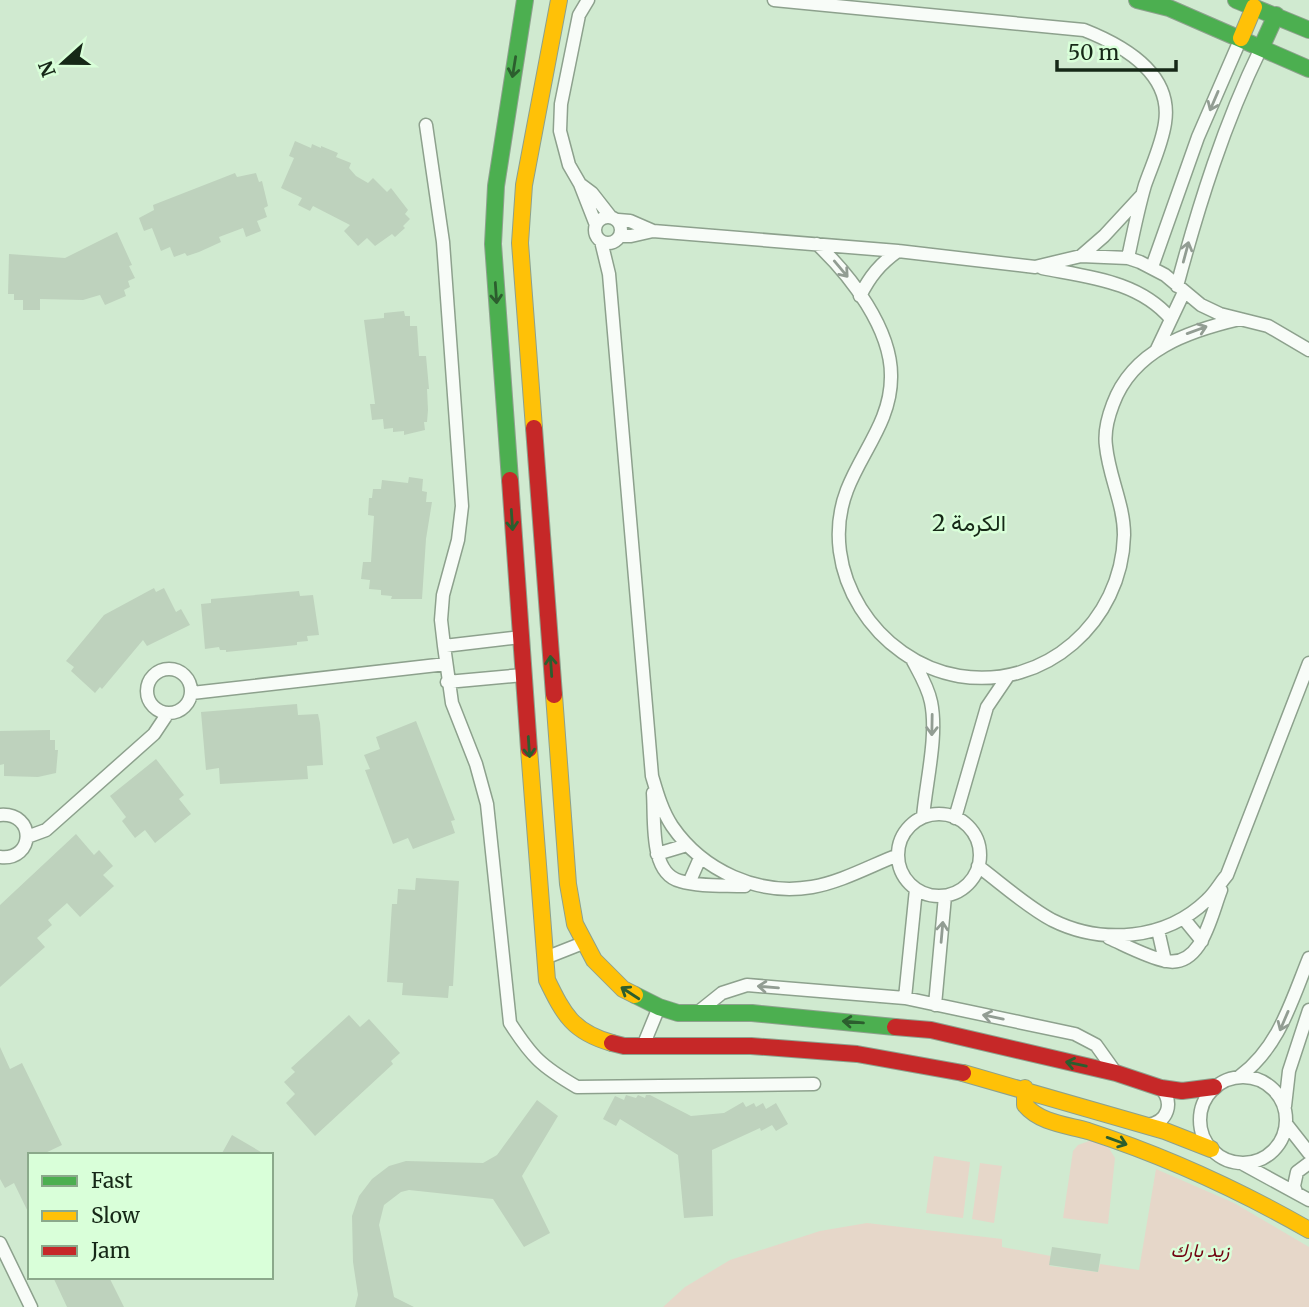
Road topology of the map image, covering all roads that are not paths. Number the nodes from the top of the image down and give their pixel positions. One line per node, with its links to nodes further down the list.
1 (525, 0): 38 (street, one-way to 38)
2 (559, 0): 68 (street, one-way to 2)
3 (588, 0): 14 (street)
4 (774, 0): 15 (street)
5 (1137, 0): 10 (street)
6 (1236, 0): 7 (street)
7 (1254, 7): 8 (street); 10 (street)
8 (1276, 15): 9 (street); 11 (street)
9 (1309, 30)
10 (1241, 38): 11 (street); 16 (street, one-way to 16)
11 (1261, 48): 12 (street); 17 (street)
12 (1309, 69)
13 (426, 125): 39 (street)
14 (580, 184): 18 (street); 19 (street)
15 (1143, 193): 25 (street); 27 (street)
16 (1178, 194): 17 (street); 29 (street)
17 (1200, 202): 32 (street, one-way to 17)
18 (614, 218): 19 (street); 20 (street); 21 (street)
19 (596, 225): 22 (street)
20 (653, 231): 21 (street); 23 (street)
21 (617, 239): 22 (street); 30 (street)
22 (601, 241): 30 (street)
23 (817, 244): 24 (street); 33 (street, one-way to 33)
24 (898, 251): 28 (street); 33 (street)
25 (1081, 256): 26 (street); 28 (street)
26 (1106, 257): 27 (street); 31 (street)
27 (1128, 258): 29 (street)
28 (1035, 267): 31 (street)
29 (1152, 267): 32 (street)
30 (609, 274): 48 (street)
31 (1101, 279): 34 (street)
32 (1180, 289): 34 (street); 35 (street)
33 (860, 296): 40 (street)
34 (1171, 319): 36 (street)
35 (1240, 319): 36 (street, one-way to 35); 37 (street)
36 (1157, 349): 44 (street)
37 (1309, 350)
38 (521, 636): 39 (street); 43 (street)
39 (444, 646): 42 (street)
40 (913, 661): 44 (street); 50 (street, one-way to 50)
41 (1309, 663): 59 (street)
42 (446, 664): 45 (street); 46 (street)
43 (523, 675): 45 (street); 69 (street, one-way to 69)
44 (1008, 676): 51 (street)
45 (447, 682): 80 (street)
46 (192, 693): 47 (street); 47 (street)
47 (168, 713): 52 (street)
48 (652, 776): 53 (street); 54 (street)
49 (0, 816): 52 (street)
50 (923, 817): 51 (street); 55 (street)
51 (956, 818): 58 (street)
52 (27, 837): 56 (street)
53 (687, 845): 54 (street); 57 (street)
54 (657, 853): 60 (street)
55 (898, 855): 61 (street); 62 (street)
56 (0, 857)
57 (700, 858): 60 (street); 61 (street)
58 (978, 866): 63 (street); 66 (street)
59 (1227, 875): 64 (street); 67 (street)
60 (689, 883): 61 (street)
61 (766, 887)
62 (916, 889): 63 (street); 72 (street)
63 (945, 895): 73 (street, one-way to 63)
64 (1184, 919): 65 (street); 67 (street)
65 (1158, 930): 66 (street); 71 (street)
66 (1099, 934): 71 (street)
67 (1202, 941): 71 (street)
68 (583, 943): 69 (street); 74 (street, one-way to 68)
69 (544, 958): 77 (street)
70 (1309, 958): 79 (street, one-way to 79)
71 (1164, 961)
72 (905, 998): 73 (street); 76 (street, one-way to 76)
73 (935, 1005): 78 (street, one-way to 73)
74 (659, 1007): 76 (street); 77 (street)
75 (1309, 1010): 84 (street)
76 (697, 1013): 78 (street, one-way to 76)
77 (643, 1046): 82 (street)
78 (1116, 1073): 83 (street)
79 (1240, 1076): 81 (street); 84 (street)
80 (814, 1084)
81 (1214, 1087): 83 (street); 87 (street)
82 (1025, 1088): 85 (street); 93 (street, one-way to 93)
83 (1161, 1088): 85 (street)
84 (1284, 1106): 86 (street)
85 (1148, 1125): 87 (street)
86 (1287, 1125): 88 (street); 89 (street)
87 (1211, 1149): 89 (street)
88 (1309, 1153)
89 (1242, 1163): 91 (street)
90 (1309, 1163): 91 (street)
91 (1296, 1192): 92 (street)
92 (1309, 1200)
93 (1309, 1230)
94 (0, 1243): 95 (street)
95 (31, 1307)

